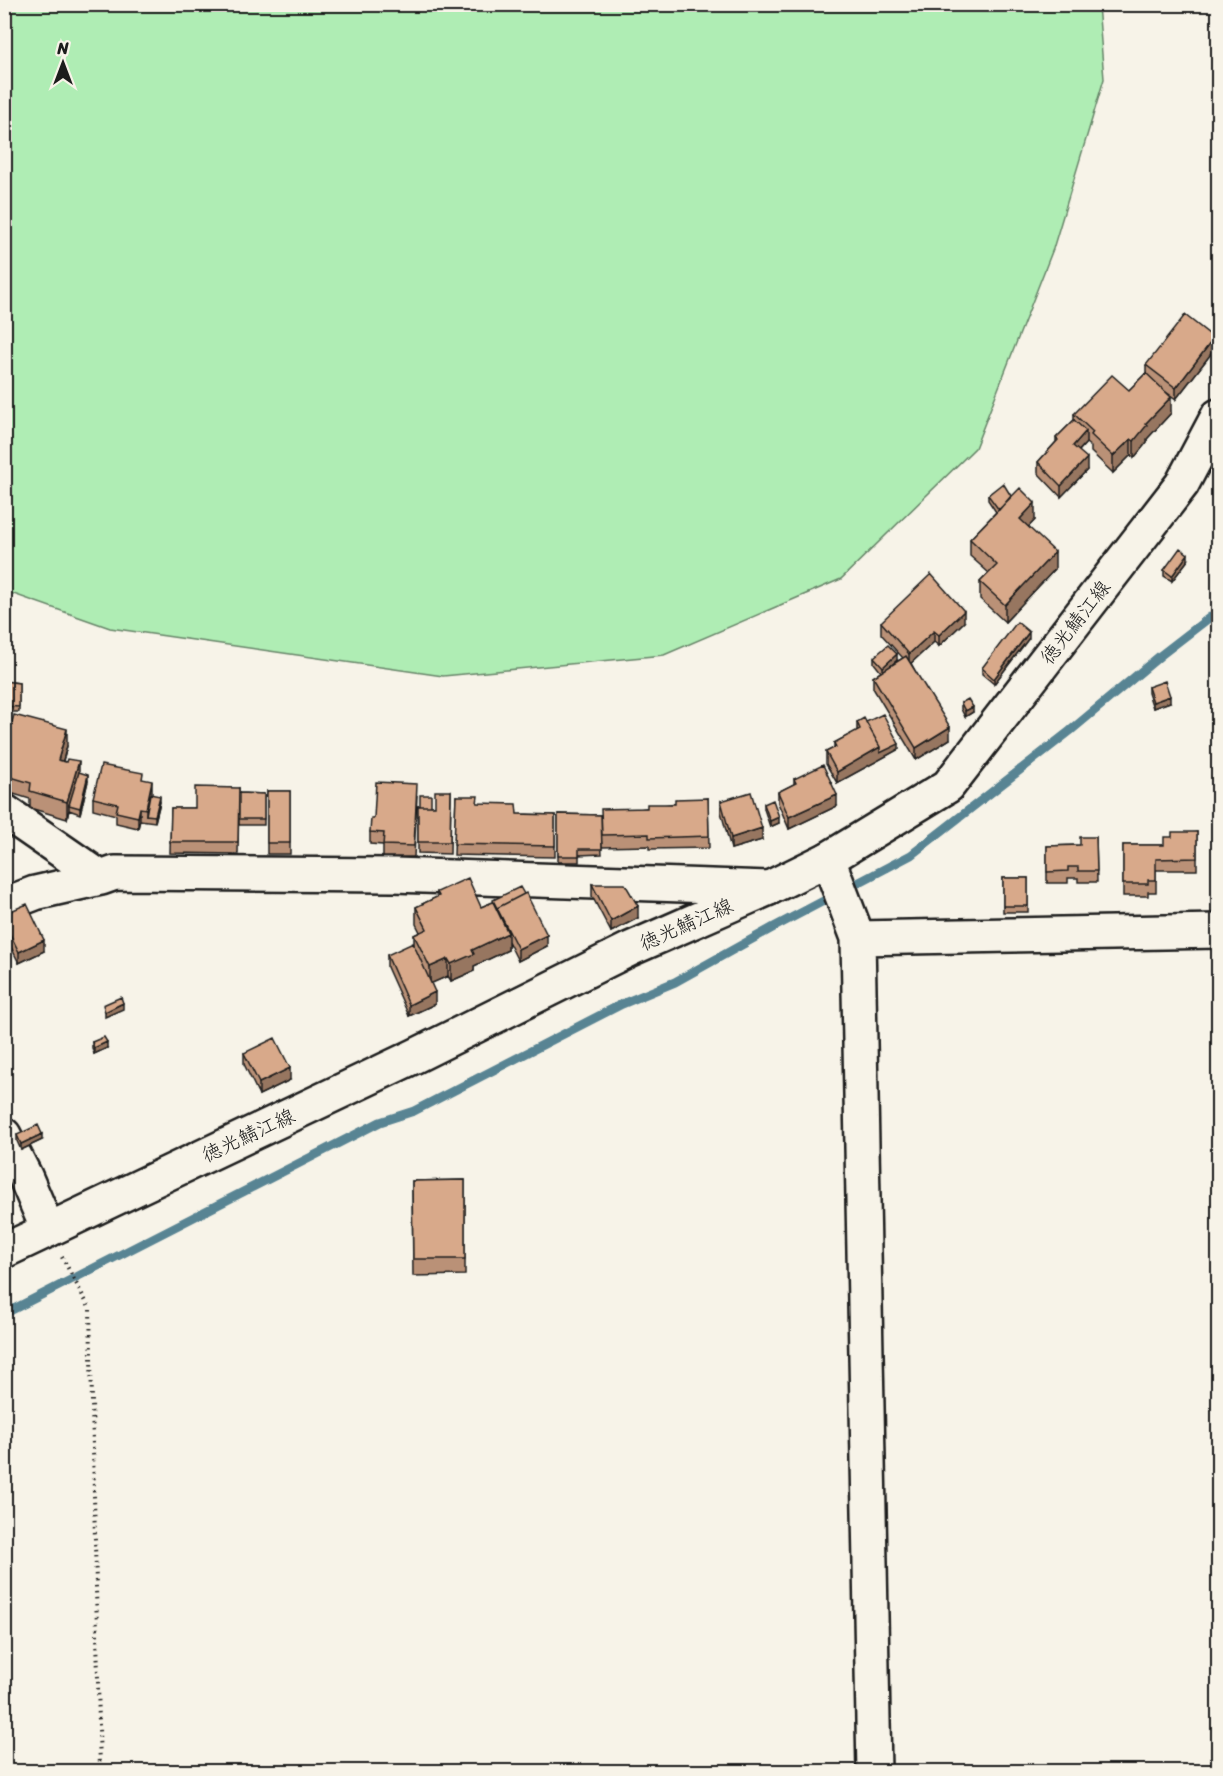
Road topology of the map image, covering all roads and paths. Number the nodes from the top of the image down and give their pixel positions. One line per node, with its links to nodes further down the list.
1 (1218, 416): 3 (street, 徳光鯖江線)
2 (4, 811): 4 (street)
3 (828, 859): 5 (street, 徳光鯖江線); 8 (street)
4 (101, 878): 5 (street); 6 (street)
5 (769, 888): 10 (street, 徳光鯖江線)
6 (4, 905)
7 (1218, 931): 8 (street)
8 (858, 938): 13 (street)
9 (4, 1135): 10 (street)
10 (48, 1230): 11 (street, 徳光鯖江線); 12 (path)
11 (4, 1251)
12 (100, 1772)
13 (874, 1772)

